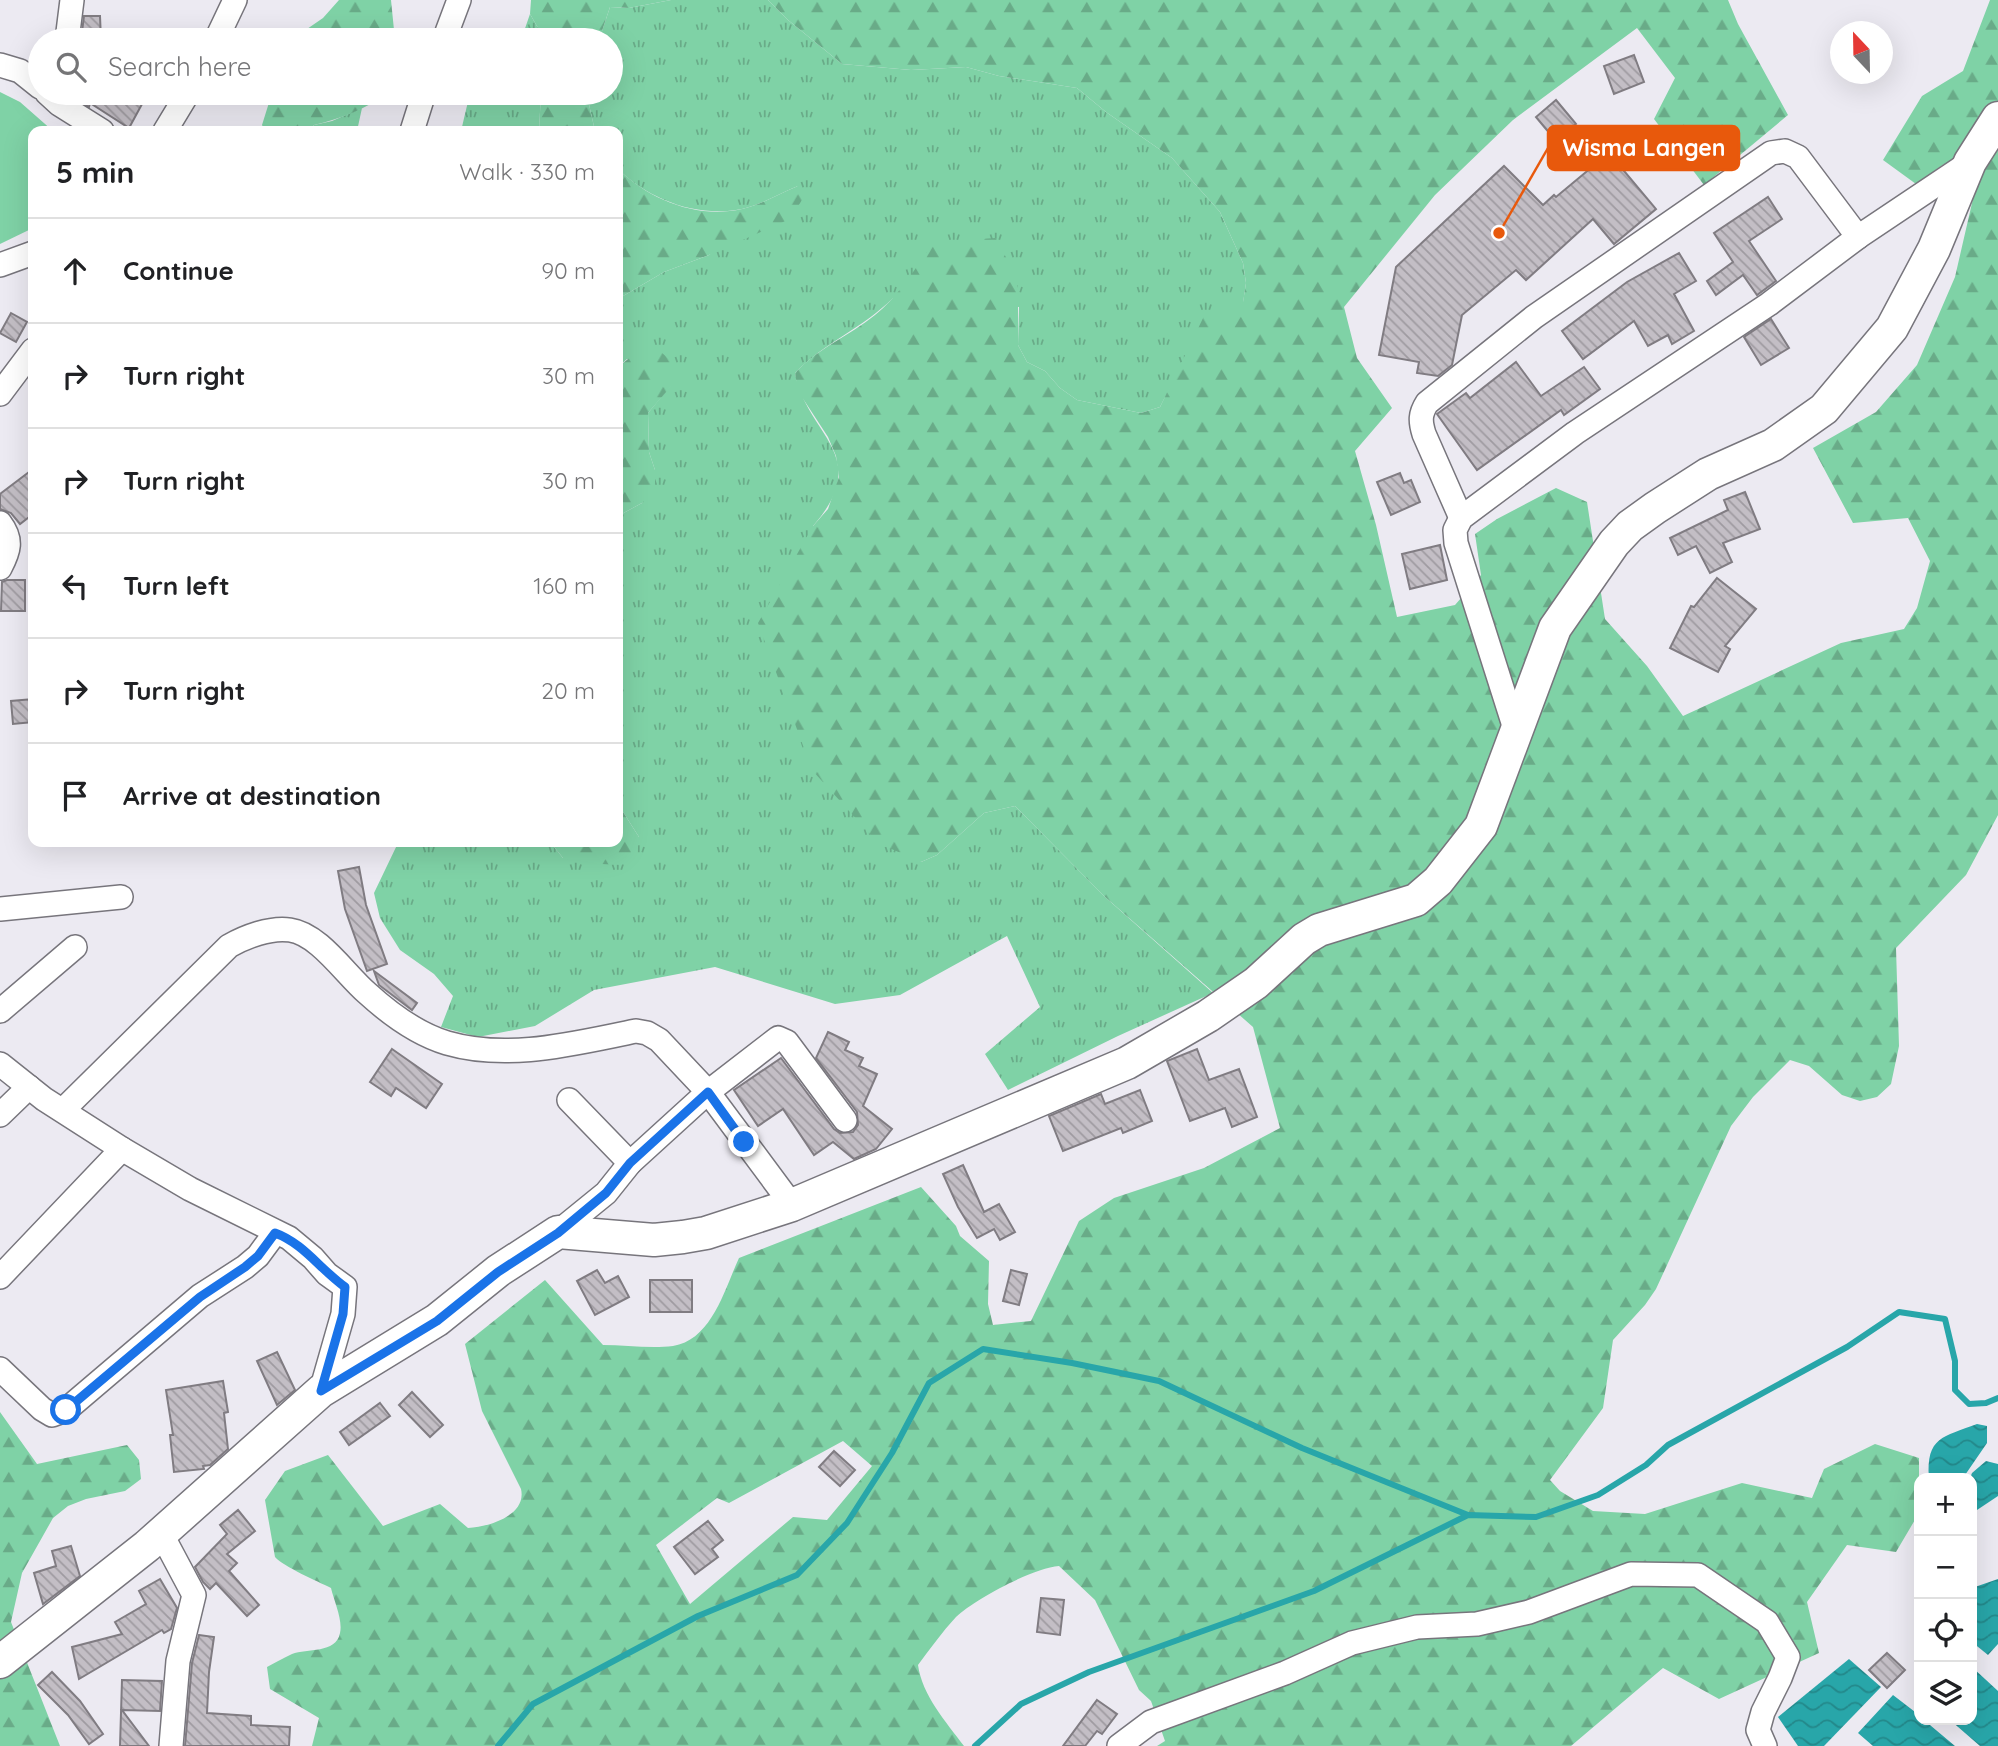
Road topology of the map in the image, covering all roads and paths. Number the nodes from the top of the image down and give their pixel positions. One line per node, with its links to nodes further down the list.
1 (72, 0): 4 (street)
2 (235, 0): 5 (street)
3 (459, 0): 6 (street)
4 (68, 28)
5 (222, 28)
6 (448, 28)
7 (0, 65): 8 (street)
8 (28, 77)
9 (66, 105): 13 (street)
10 (181, 105): 14 (street)
11 (420, 105): 15 (street)
12 (1998, 118): 16 (street)
13 (95, 126)
14 (168, 126)
15 (414, 126)
16 (1970, 162): 17 (street); 25 (street)
17 (1858, 237): 22 (street); 22 (street)
18 (28, 255): 19 (street)
19 (0, 265)
20 (28, 358): 21 (street)
21 (0, 394)
22 (1461, 517): 25 (street)
23 (0, 523): 24 (street)
24 (0, 568)
25 (1516, 732): 39 (street)
26 (121, 897): 27 (street)
27 (0, 909)
28 (75, 947): 29 (street)
29 (0, 1011)
30 (0, 1064): 31 (street)
31 (29, 1087): 34 (street); 35 (street)
32 (708, 1092): 34 (street); 36 (street); 38 (street); 39 (street)
33 (569, 1100): 38 (street)
34 (63, 1110): 37 (street)
35 (0, 1115)
36 (845, 1120)
37 (122, 1149): 40 (street); 42 (street)
38 (630, 1163): 41 (street)
39 (792, 1205): 41 (street)
40 (275, 1233): 43 (street); 44 (street)
41 (558, 1233): 44 (street)
42 (0, 1277)
43 (0, 1369)
44 (321, 1391): 45 (street)
45 (161, 1533): 46 (street); 47 (street)
46 (0, 1662)
47 (171, 1746)
48 (1119, 1746): 49 (street)
49 (1765, 1746)

